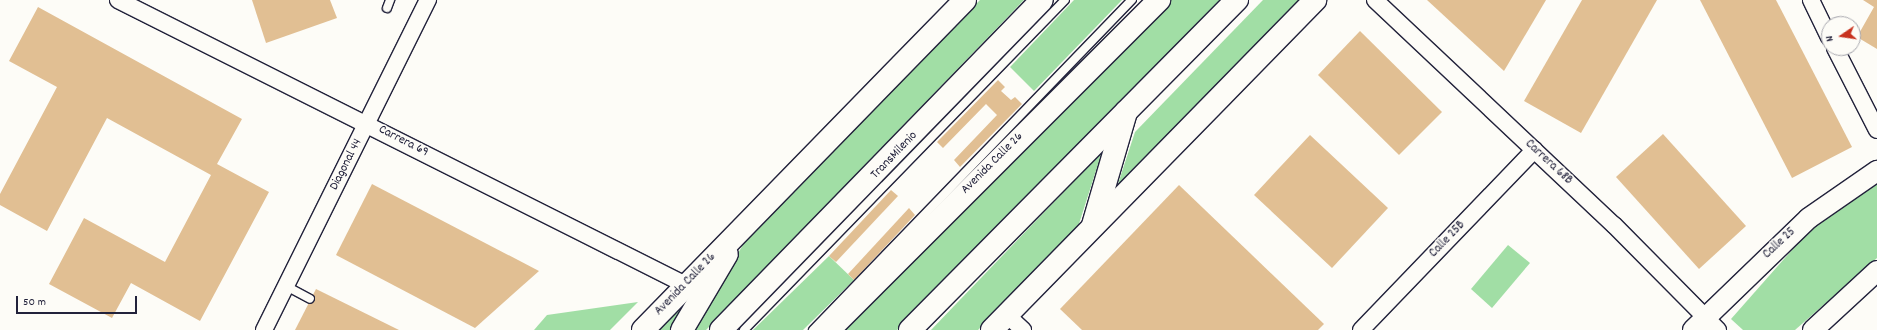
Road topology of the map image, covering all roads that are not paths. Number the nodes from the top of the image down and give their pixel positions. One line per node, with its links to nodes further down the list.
1 (118, 0): 15 (street, Carrera 69)
2 (428, 0): 15 (street, Diagonal 44)
3 (965, 0): 19 (main road, Avenida Calle 26)
4 (1042, 0): 30 (main road)
5 (1065, 0): 31 (lane, TransMilenio)
6 (1132, 0): 32 (lane)
7 (1159, 0): 33 (main road, Avenida Calle 26)
8 (1315, 0): 20 (main road)
9 (1375, 0): 17 (street, Carrera 68B)
10 (1811, 0): 12 (street)
11 (1235, 3): 14 (main road)
12 (1821, 21)
13 (1839, 56): 16 (street)
14 (1127, 109): 20 (main road); 34 (main road)
15 (368, 124): 22 (street, Carrera 69); 23 (street, Diagonal 44)
16 (1877, 130)
17 (1534, 150): 26 (street, Carrera 68B); 37 (street, Calle 25B)
18 (1877, 171): 26 (street, Calle 25)
19 (744, 226): 22 (main road, Avenida Calle 26); 29 (main road)
20 (1092, 228): 25 (main road)
21 (1877, 271): 38 (street)
22 (686, 285): 28 (main road, Avenida Calle 26)
23 (286, 286): 24 (lane); 27 (street, Diagonal 44)
24 (310, 299)
25 (1007, 315): 35 (main road); 36 (street)
26 (1705, 326)
27 (264, 330)
28 (643, 330)
29 (682, 330)
30 (721, 330)
31 (744, 330)
32 (812, 330)
33 (829, 330)
34 (910, 330)
35 (992, 330)
36 (1023, 330)
37 (1361, 330)
38 (1813, 330)

